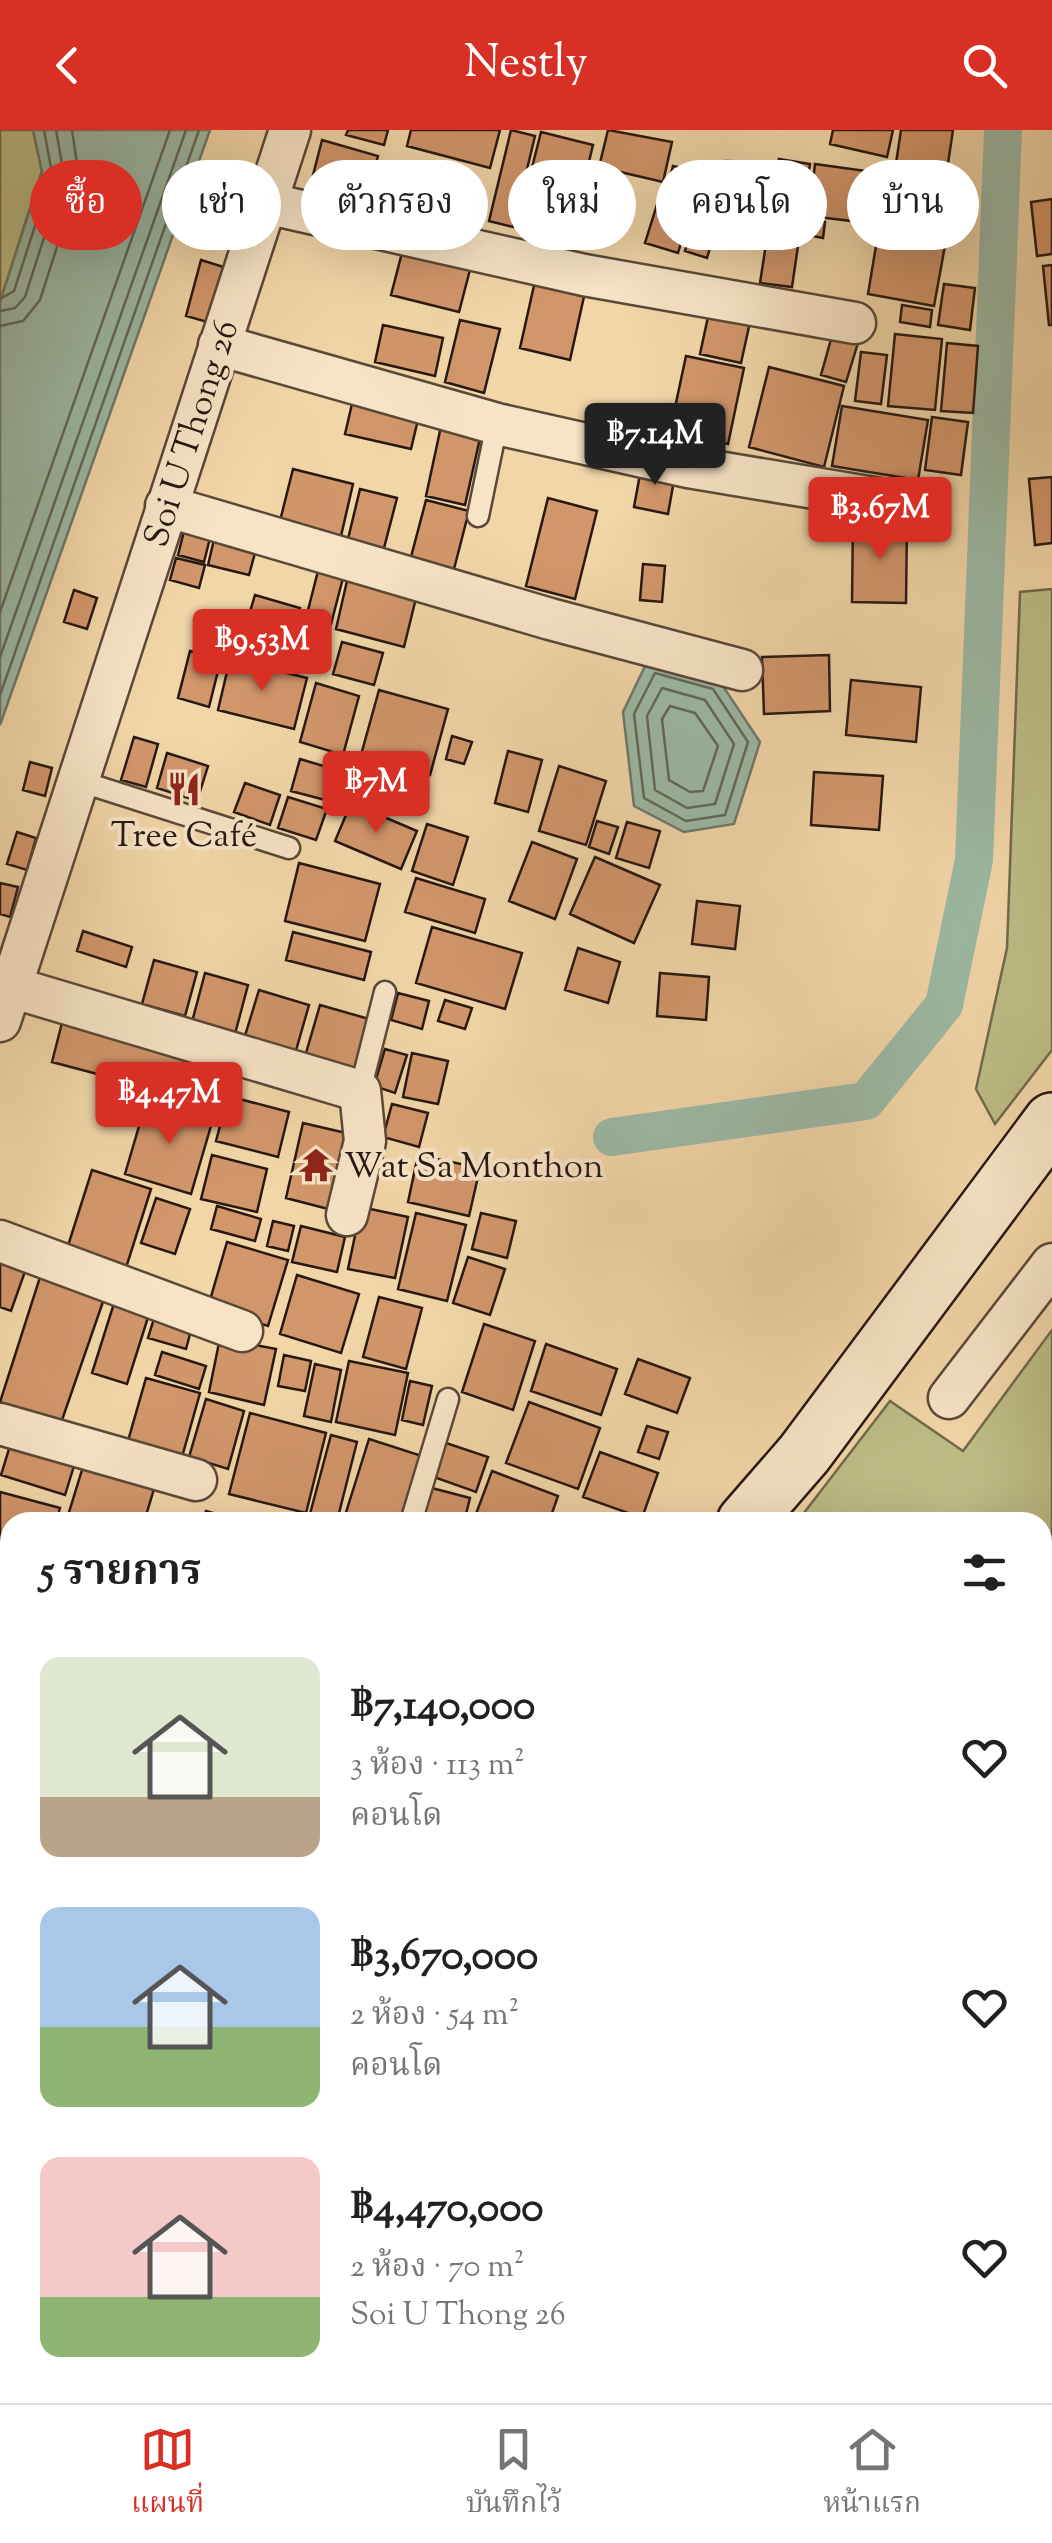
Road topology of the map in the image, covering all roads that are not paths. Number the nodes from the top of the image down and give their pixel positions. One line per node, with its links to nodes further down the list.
1 (290, 130): 2 (street, Soi U Thong 26)
2 (280, 160)
3 (281, 206): 5 (street)
4 (251, 250): 6 (street, Soi U Thong 26)
5 (856, 323)
6 (219, 346): 7 (street); 9 (street, Soi U Thong 26)
7 (497, 424): 8 (street); 10 (lane)
8 (892, 502)
9 (166, 506): 11 (street); 12 (street, Soi U Thong 26)
10 (478, 516)
11 (742, 670)
12 (76, 780): 13 (lane); 15 (street, Soi U Thong 26)
13 (289, 848)
14 (384, 992): 16 (lane)
15 (5, 1004): 16 (street)
16 (360, 1091): 18 (street)
17 (1052, 1120): 27 (street)
18 (347, 1215)
19 (0, 1242): 21 (street)
20 (1052, 1264): 22 (street)
21 (242, 1331)
22 (949, 1398)
23 (448, 1399): 26 (lane)
24 (0, 1424): 25 (street)
25 (196, 1480)
26 (414, 1512)
27 (754, 1512)

